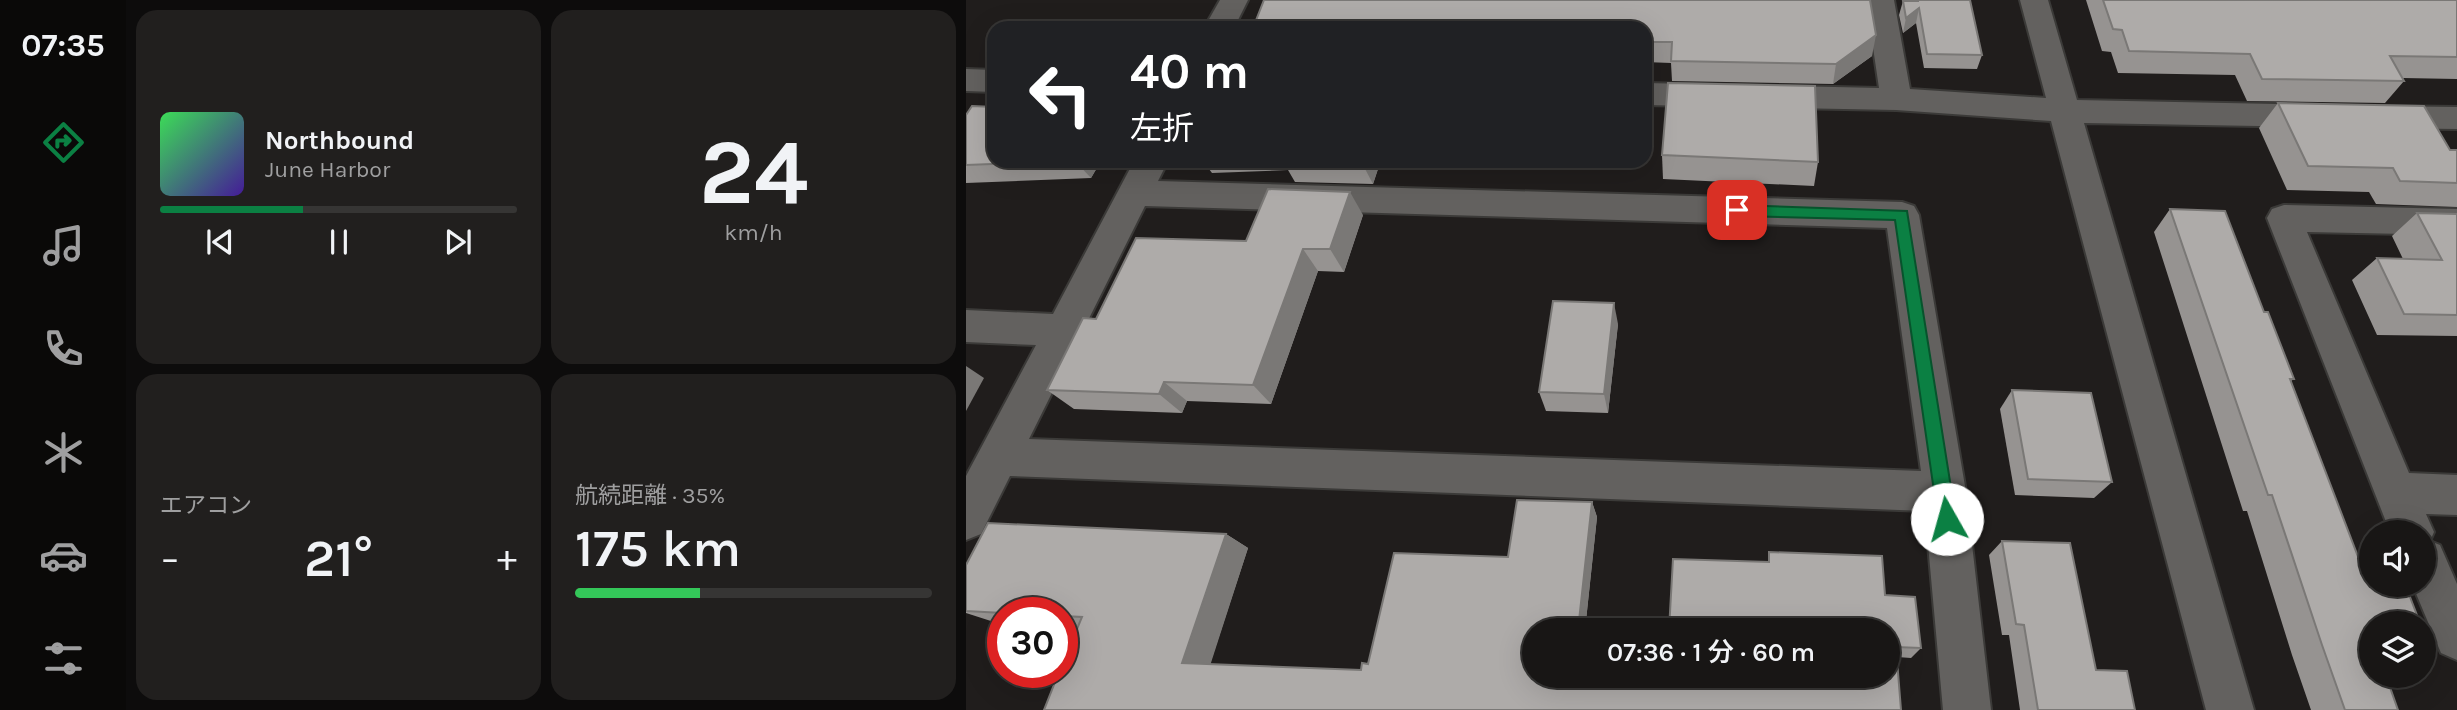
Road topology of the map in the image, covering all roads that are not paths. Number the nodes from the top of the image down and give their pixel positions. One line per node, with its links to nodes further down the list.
1 (1234, 0): 4 (street)
2 (1880, 0): 8 (street)
3 (2034, 0): 9 (street)
4 (1223, 21)
5 (966, 80): 6 (street)
6 (987, 81)
7 (1652, 94): 8 (street)
8 (1896, 99): 9 (street)
9 (2066, 111): 10 (street); 24 (street)
10 (2457, 118)
11 (1143, 177): 14 (street); 16 (street)
12 (2457, 222): 17 (street)
13 (966, 326): 14 (street)
14 (1064, 330): 15 (street)
15 (998, 457): 16 (street); 19 (street)
16 (1944, 492): 23 (street)
17 (2395, 493): 18 (street); 20 (street)
18 (2457, 495)
19 (966, 519)
20 (2407, 520)
21 (2436, 588): 22 (street)
22 (2457, 636)
23 (1967, 710)
24 (2230, 710)

